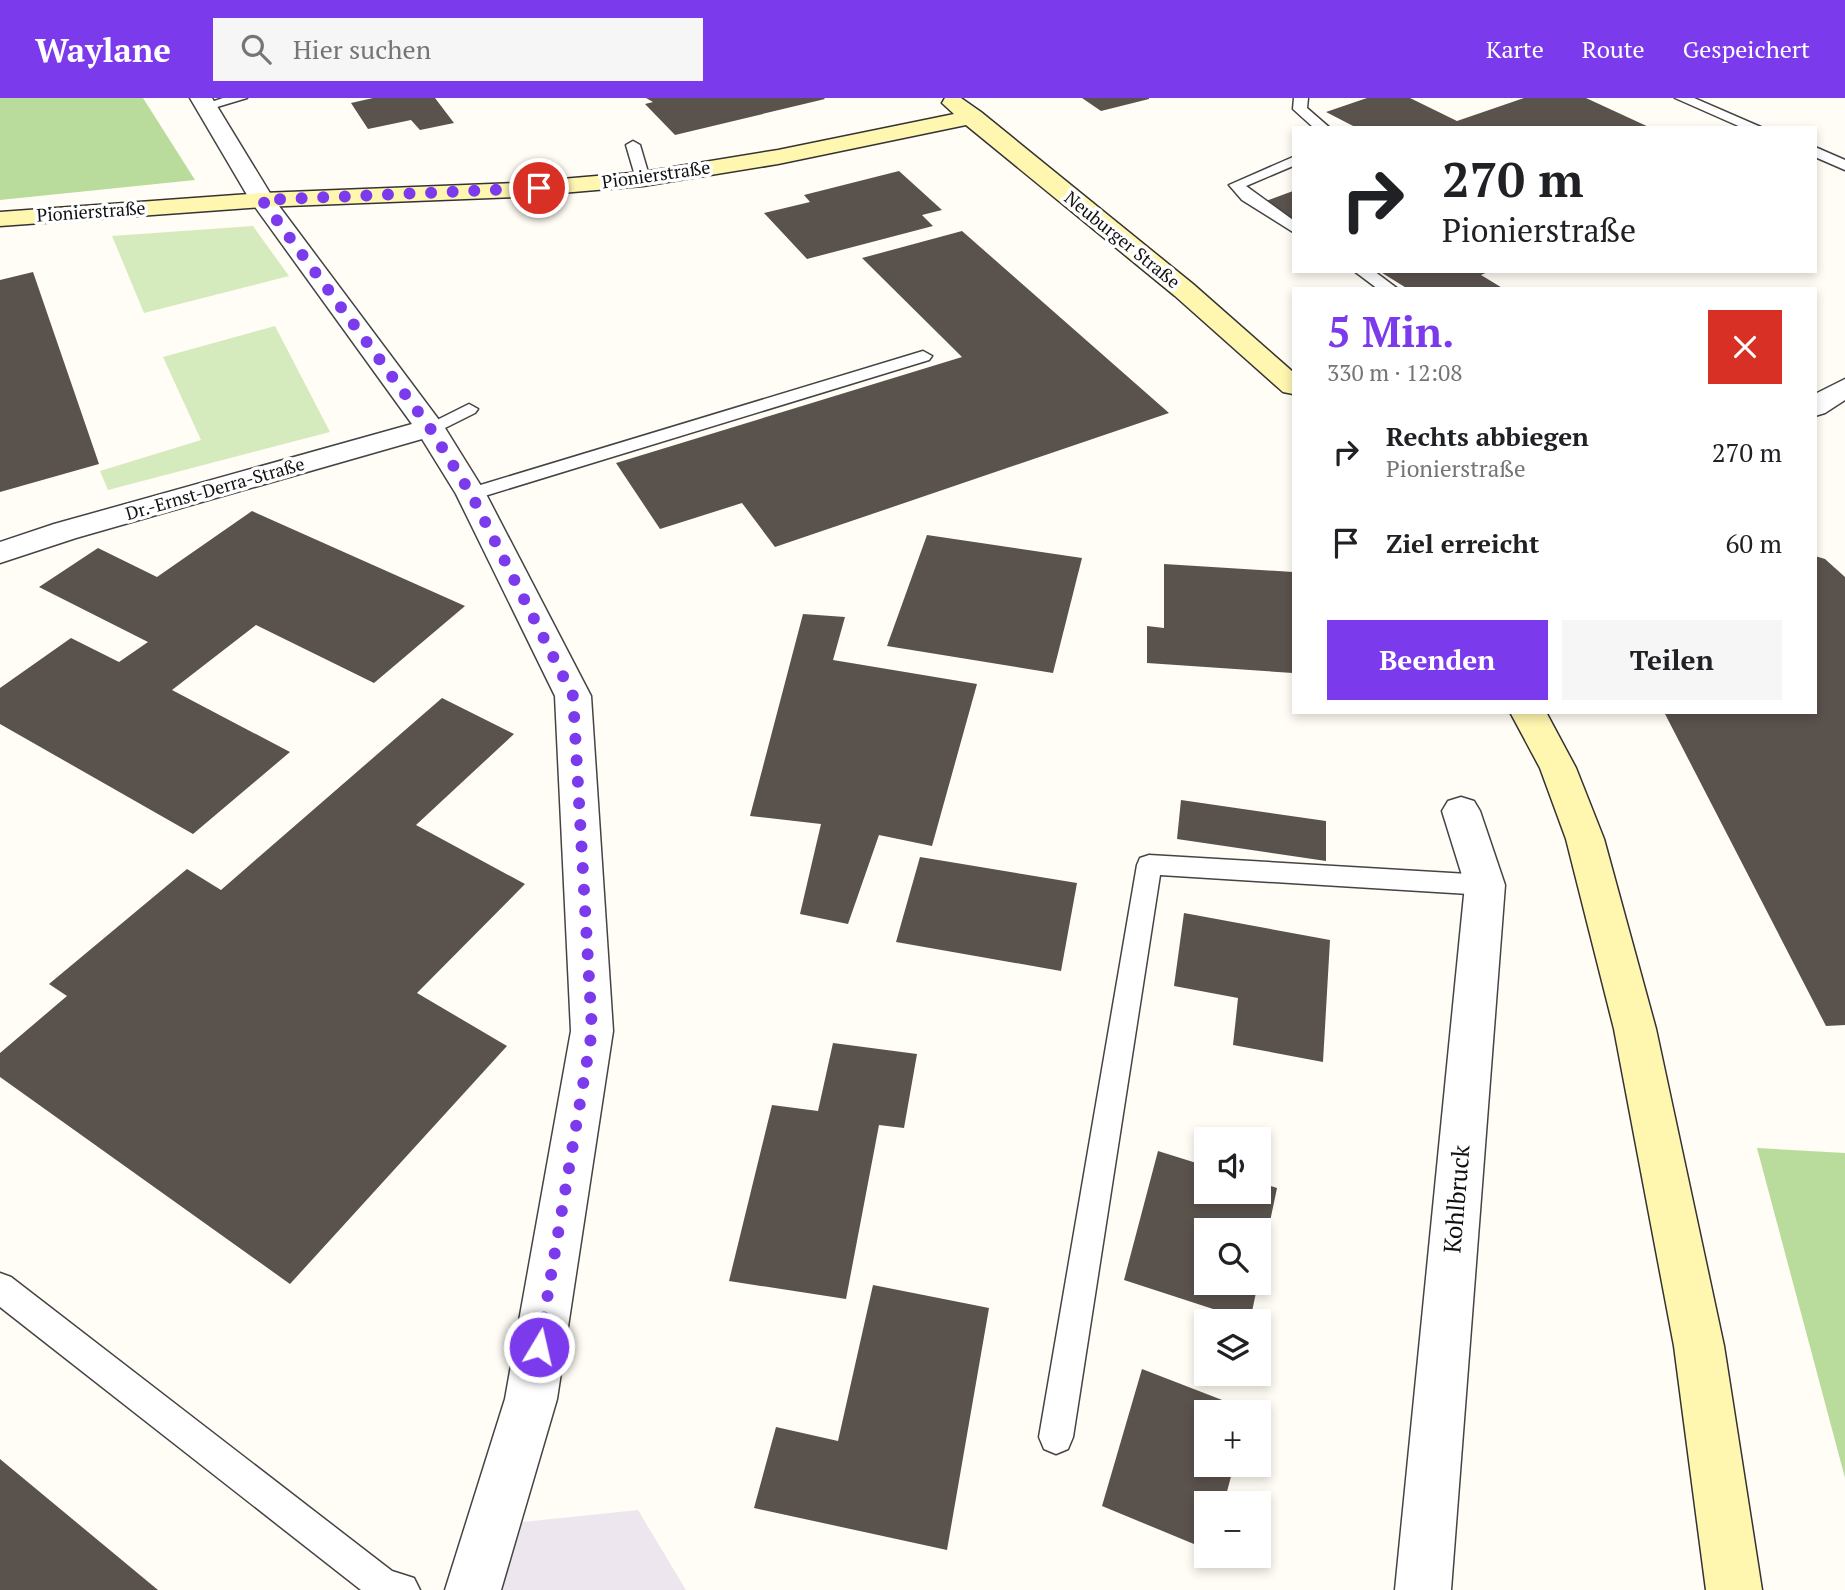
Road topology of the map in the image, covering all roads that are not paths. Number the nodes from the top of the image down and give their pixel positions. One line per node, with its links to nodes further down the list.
1 (240, 98): 5 (lane)
2 (946, 98): 6 (main road, Neuburger Straße)
3 (1301, 98): 7 (lane)
4 (1682, 98): 8 (lane)
5 (204, 102): 14 (street)
6 (973, 117): 13 (main road, Pionierstraße); 20 (main road, Neuburger Straße)
7 (1321, 126)
8 (1751, 126)
9 (633, 145): 13 (lane)
10 (1817, 153): 12 (lane)
11 (1292, 161): 16 (lane)
12 (1845, 166)
13 (643, 178): 14 (main road, Pionierstraße)
14 (262, 200): 15 (main road, Pionierstraße); 24 (street)
15 (0, 219)
16 (1292, 226)
17 (1365, 273): 18 (lane)
18 (1387, 287)
19 (923, 356): 25 (lane)
20 (1292, 385)
21 (1845, 387): 22 (street)
22 (1817, 406)
23 (469, 409): 24 (lane)
24 (430, 428): 25 (street); 26 (street, Dr.-Ernst-Derra-Straße)
25 (471, 494): 33 (street)
26 (0, 553)
27 (1529, 714): 35 (main road)
28 (1461, 811): 29 (street, Kohlbruck)
29 (1485, 885): 31 (lane); 34 (street, Kohlbruck)
30 (0, 1288): 32 (lane)
31 (1056, 1437)
32 (390, 1589)
33 (473, 1590)
34 (1423, 1590)
35 (1734, 1590)

